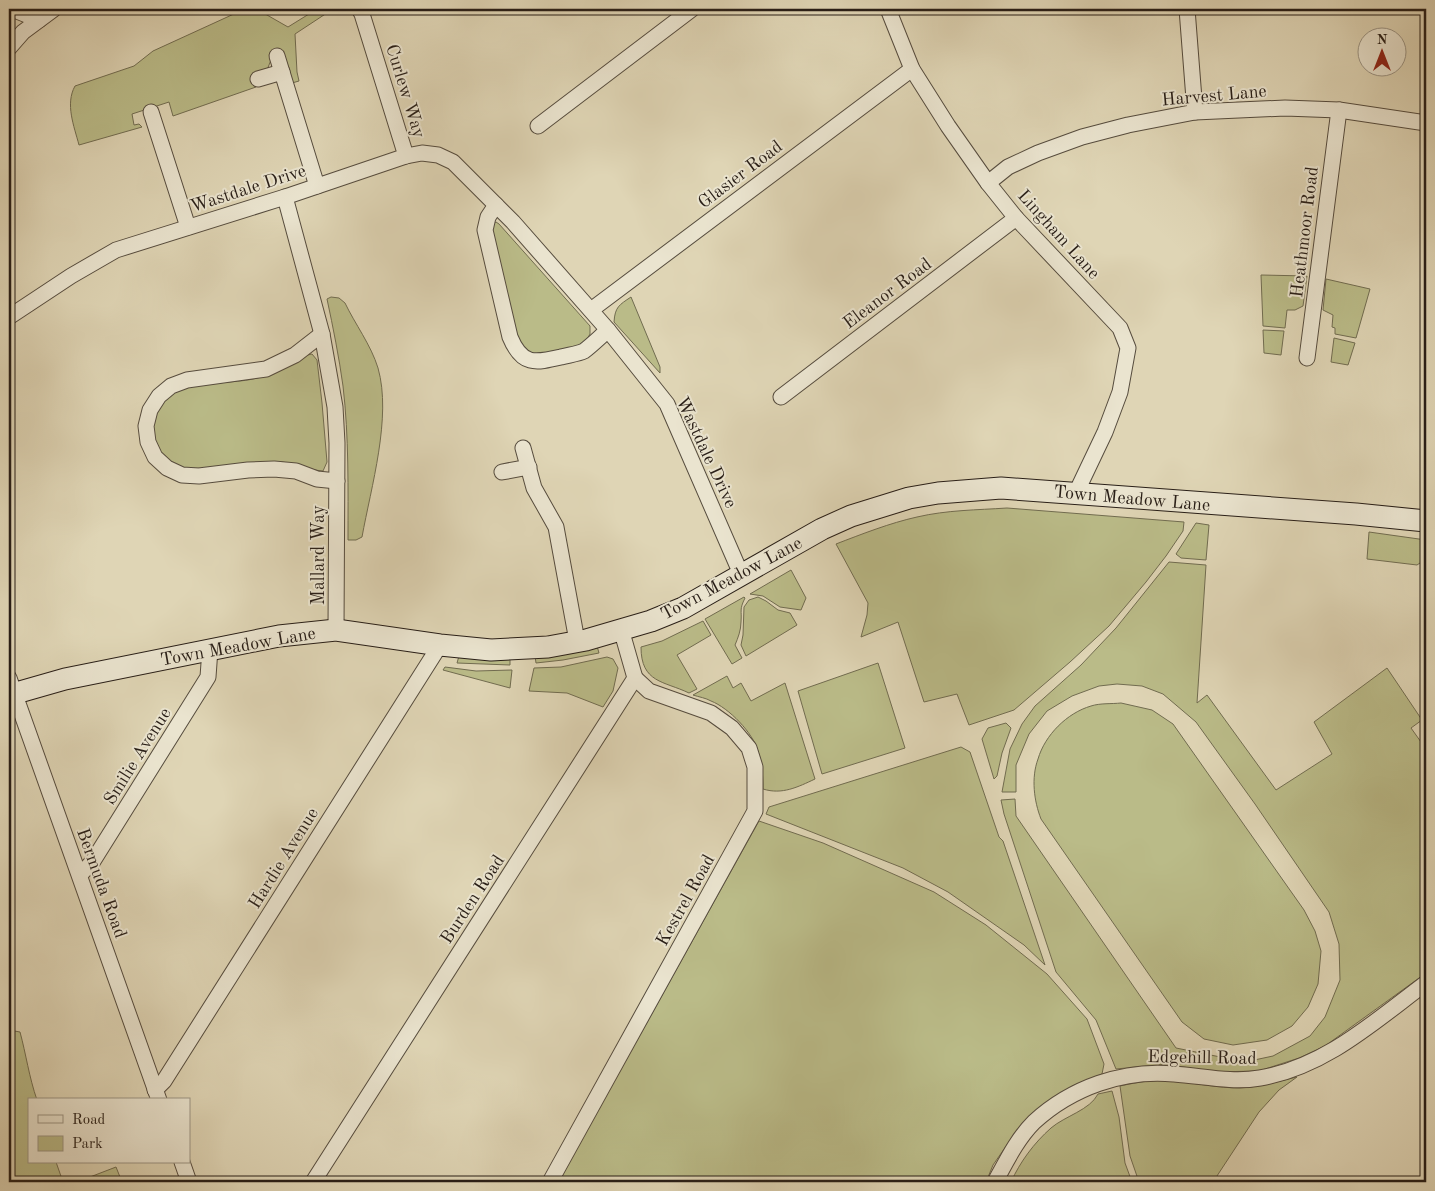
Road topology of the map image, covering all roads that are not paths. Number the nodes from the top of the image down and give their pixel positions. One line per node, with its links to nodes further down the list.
1 (12, 9): 7 (street)
2 (54, 9): 7 (street)
3 (359, 9): 18 (street, Curlew Way)
4 (692, 9): 17 (street)
5 (888, 9): 10 (street, Lingham Lane)
6 (1187, 9): 15 (street)
7 (39, 20): 8 (street)
8 (9, 48)
9 (277, 56): 11 (street)
10 (912, 69): 19 (street, Lingham Lane); 25 (street, Glasier Road)
11 (282, 72): 12 (street); 20 (street)
12 (258, 79)
13 (1339, 110): 15 (street, Harvest Lane); 16 (street, Harvest Lane); 29 (street, Heathmoor Road)
14 (151, 112): 24 (street)
15 (1195, 112): 19 (street, Harvest Lane)
16 (1426, 123)
17 (538, 126)
18 (406, 156): 20 (street, Wastdale Drive); 22 (street, Wastdale Drive)
19 (988, 183): 23 (street, Lingham Lane)
20 (317, 186): 21 (street, Wastdale Drive)
21 (285, 197): 24 (street, Wastdale Drive); 28 (street, Mallard Way)
22 (496, 205): 25 (street, Wastdale Drive); 27 (street)
23 (1016, 218): 30 (street, Eleanor Road); 35 (street, Lingham Lane)
24 (188, 228): 26 (street, Wastdale Drive)
25 (591, 310): 27 (street, Wastdale Drive)
26 (9, 317)
27 (608, 330): 37 (street, Wastdale Drive)
28 (322, 334): 34 (street, Mallard Way); 34 (street, Mallard Way)
29 (1307, 358)
30 (781, 397)
31 (523, 448): 32 (street)
32 (528, 467): 33 (street); 40 (street)
33 (502, 472)
34 (337, 481): 39 (street, Mallard Way)
35 (1076, 493): 36 (street, Town Meadow Lane); 37 (street, Town Meadow Lane)
36 (1426, 521)
37 (741, 574): 38 (street, Town Meadow Lane)
38 (621, 629): 40 (street, Town Meadow Lane); 43 (street)
39 (336, 630): 41 (street, Town Meadow Lane); 42 (street, Town Meadow Lane)
40 (577, 641): 41 (street, Town Meadow Lane)
41 (440, 645): 47 (street, Hardie Avenue)
42 (210, 649): 44 (street, Town Meadow Lane); 45 (street, Smilie Avenue)
43 (635, 678): 50 (street, Burden Road); 51 (street, Kestrel Road)
44 (10, 689): 45 (street, Bermuda Road)
45 (80, 875): 47 (street, Bermuda Road)
46 (1426, 984): 52 (street, Edgehill Road)
47 (157, 1095)
48 (183, 1164): 49 (street)
49 (189, 1182)
50 (313, 1182)
51 (550, 1182)
52 (995, 1182)

